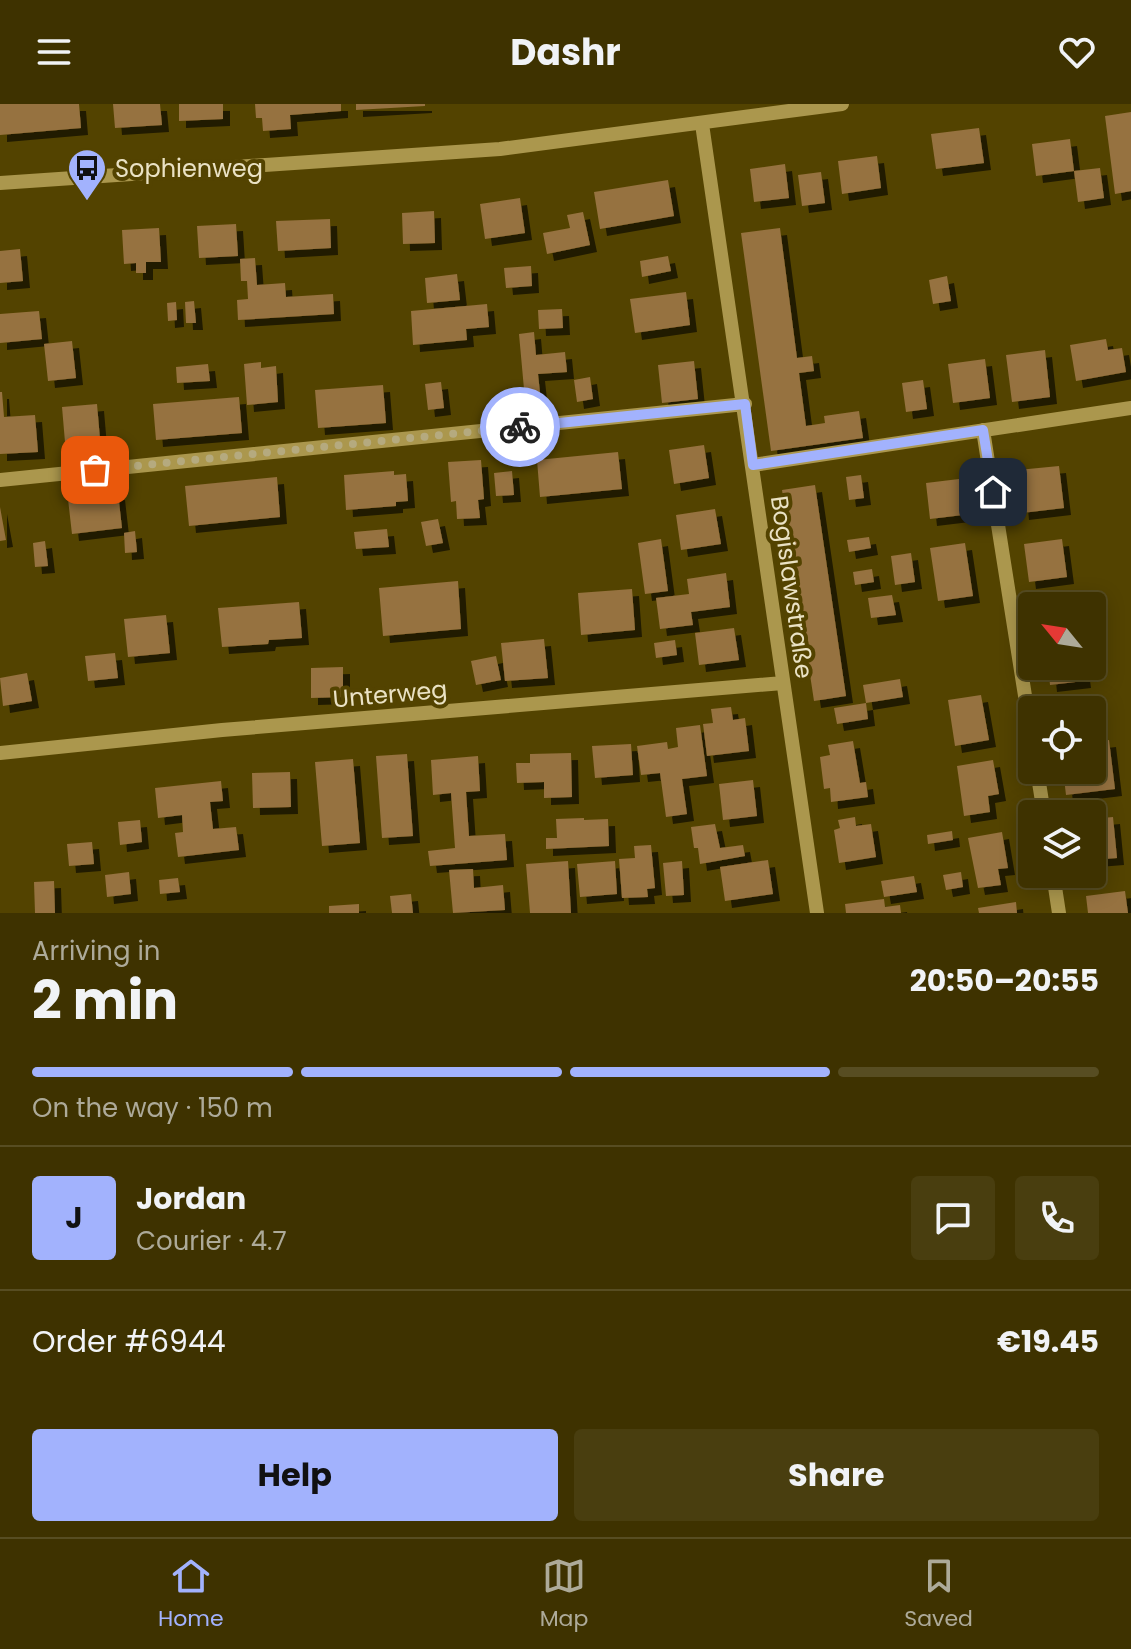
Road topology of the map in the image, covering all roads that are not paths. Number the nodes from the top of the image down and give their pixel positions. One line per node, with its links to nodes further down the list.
1 (842, 104): 2 (street)
2 (794, 108): 3 (street)
3 (702, 124): 4 (street); 5 (street, Bogislawstraße)
4 (0, 183)
5 (745, 404): 8 (street, Bogislawstraße); 9 (street)
6 (1131, 408): 7 (street)
7 (983, 430): 8 (street); 11 (street)
8 (753, 465): 10 (street, Bogislawstraße)
9 (0, 480)
10 (783, 683): 12 (street, Unterweg); 14 (street, Bogislawstraße)
11 (1025, 696)
12 (0, 753)
13 (1055, 888): 15 (street)
14 (817, 913)
15 (1059, 913)

